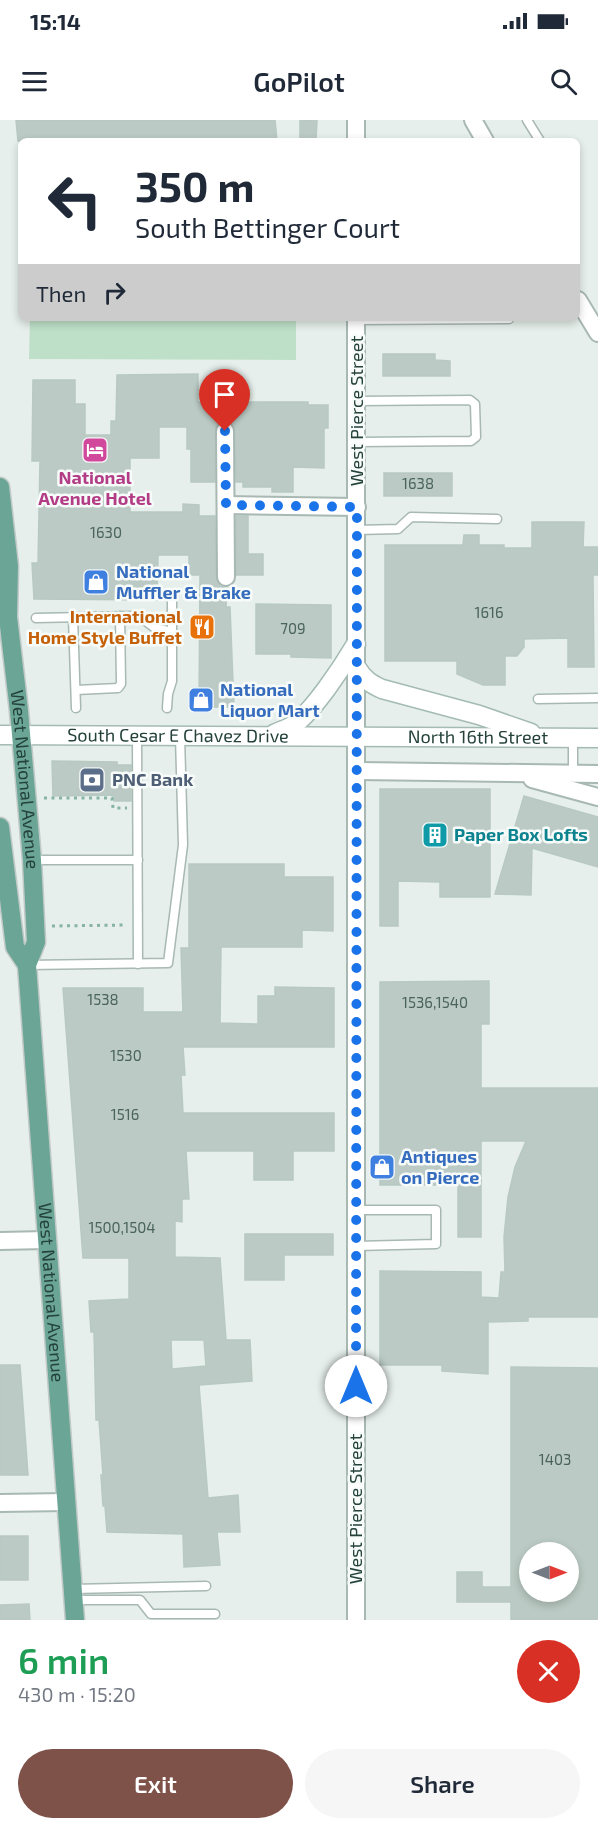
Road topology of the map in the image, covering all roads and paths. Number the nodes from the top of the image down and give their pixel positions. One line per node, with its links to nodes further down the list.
1 (356, 120): 4 (street)
2 (473, 120): 5 (street)
3 (527, 120): 6 (lane)
4 (356, 138)
5 (482, 138)
6 (538, 138)
7 (580, 303): 9 (street)
8 (356, 321): 10 (street, West Pierce Street)
9 (598, 333)
10 (357, 401): 12 (street, West Pierce Street); 12 (lane)
11 (225, 431): 14 (street)
12 (357, 442): 15 (street, West Pierce Street)
13 (0, 487): 21 (main road, West National Avenue)
14 (226, 505): 15 (street); 18 (street)
15 (357, 507): 17 (street, West Pierce Street)
16 (496, 519): 17 (lane)
17 (357, 530): 25 (street, West Pierce Street)
18 (225, 577)
19 (172, 600): 24 (lane)
20 (120, 616): 22 (lane); 24 (lane); 27 (lane)
21 (4, 617): 37 (main road, West National Avenue)
22 (73, 617): 23 (lane); 27 (lane)
23 (36, 618)
24 (172, 632): 31 (lane)
25 (356, 644): 26 (street, West Pierce Street); 35 (main road)
26 (357, 668): 36 (street, West Pierce Street); 38 (main road)
27 (76, 690): 30 (lane)
28 (598, 698): 29 (lane)
29 (538, 699)
30 (76, 708)
31 (167, 708)
32 (0, 735): 37 (main road, South Cesar E Chavez Drive)
33 (137, 736): 34 (main road, South Cesar E Chavez Drive); 37 (main road, South Cesar E Chavez Drive); 51 (lane)
34 (180, 736): 35 (main road, South Cesar E Chavez Drive); 54 (lane)
35 (269, 736): 36 (main road, South Cesar E Chavez Drive)
36 (357, 736): 38 (main road, North 16th Street); 41 (street, West Pierce Street)
37 (21, 737): 50 (main road, West National Avenue)
38 (547, 738): 39 (main road, North 16th Street)
39 (598, 738)
40 (573, 742): 43 (lane)
41 (357, 771): 42 (street); 56 (street, West Pierce Street)
42 (511, 773): 43 (street); 45 (street)
43 (573, 773): 44 (street)
44 (598, 774)
45 (598, 797)
46 (44, 798): 47 (path)
47 (118, 808)
48 (0, 827): 49 (main road, West National Avenue)
49 (3, 860): 50 (main road); 55 (main road, West National Avenue)
50 (32, 860): 51 (lane); 55 (main road, West National Avenue)
51 (138, 860): 52 (lane)
52 (138, 925): 53 (path); 54 (lane)
53 (51, 926)
54 (138, 964): 55 (lane)
55 (27, 965): 58 (main road, West National Avenue)
56 (356, 1210): 59 (street, West Pierce Street); 59 (lane)
57 (0, 1240): 58 (street)
58 (46, 1240): 60 (main road, West National Avenue)
59 (356, 1246): 66 (street, West Pierce Street)
60 (66, 1502): 61 (street); 63 (main road, West National Avenue)
61 (0, 1503)
62 (206, 1586): 63 (lane)
63 (73, 1594): 64 (lane); 65 (main road, West National Avenue)
64 (215, 1614)
65 (75, 1620)
66 (356, 1620)

